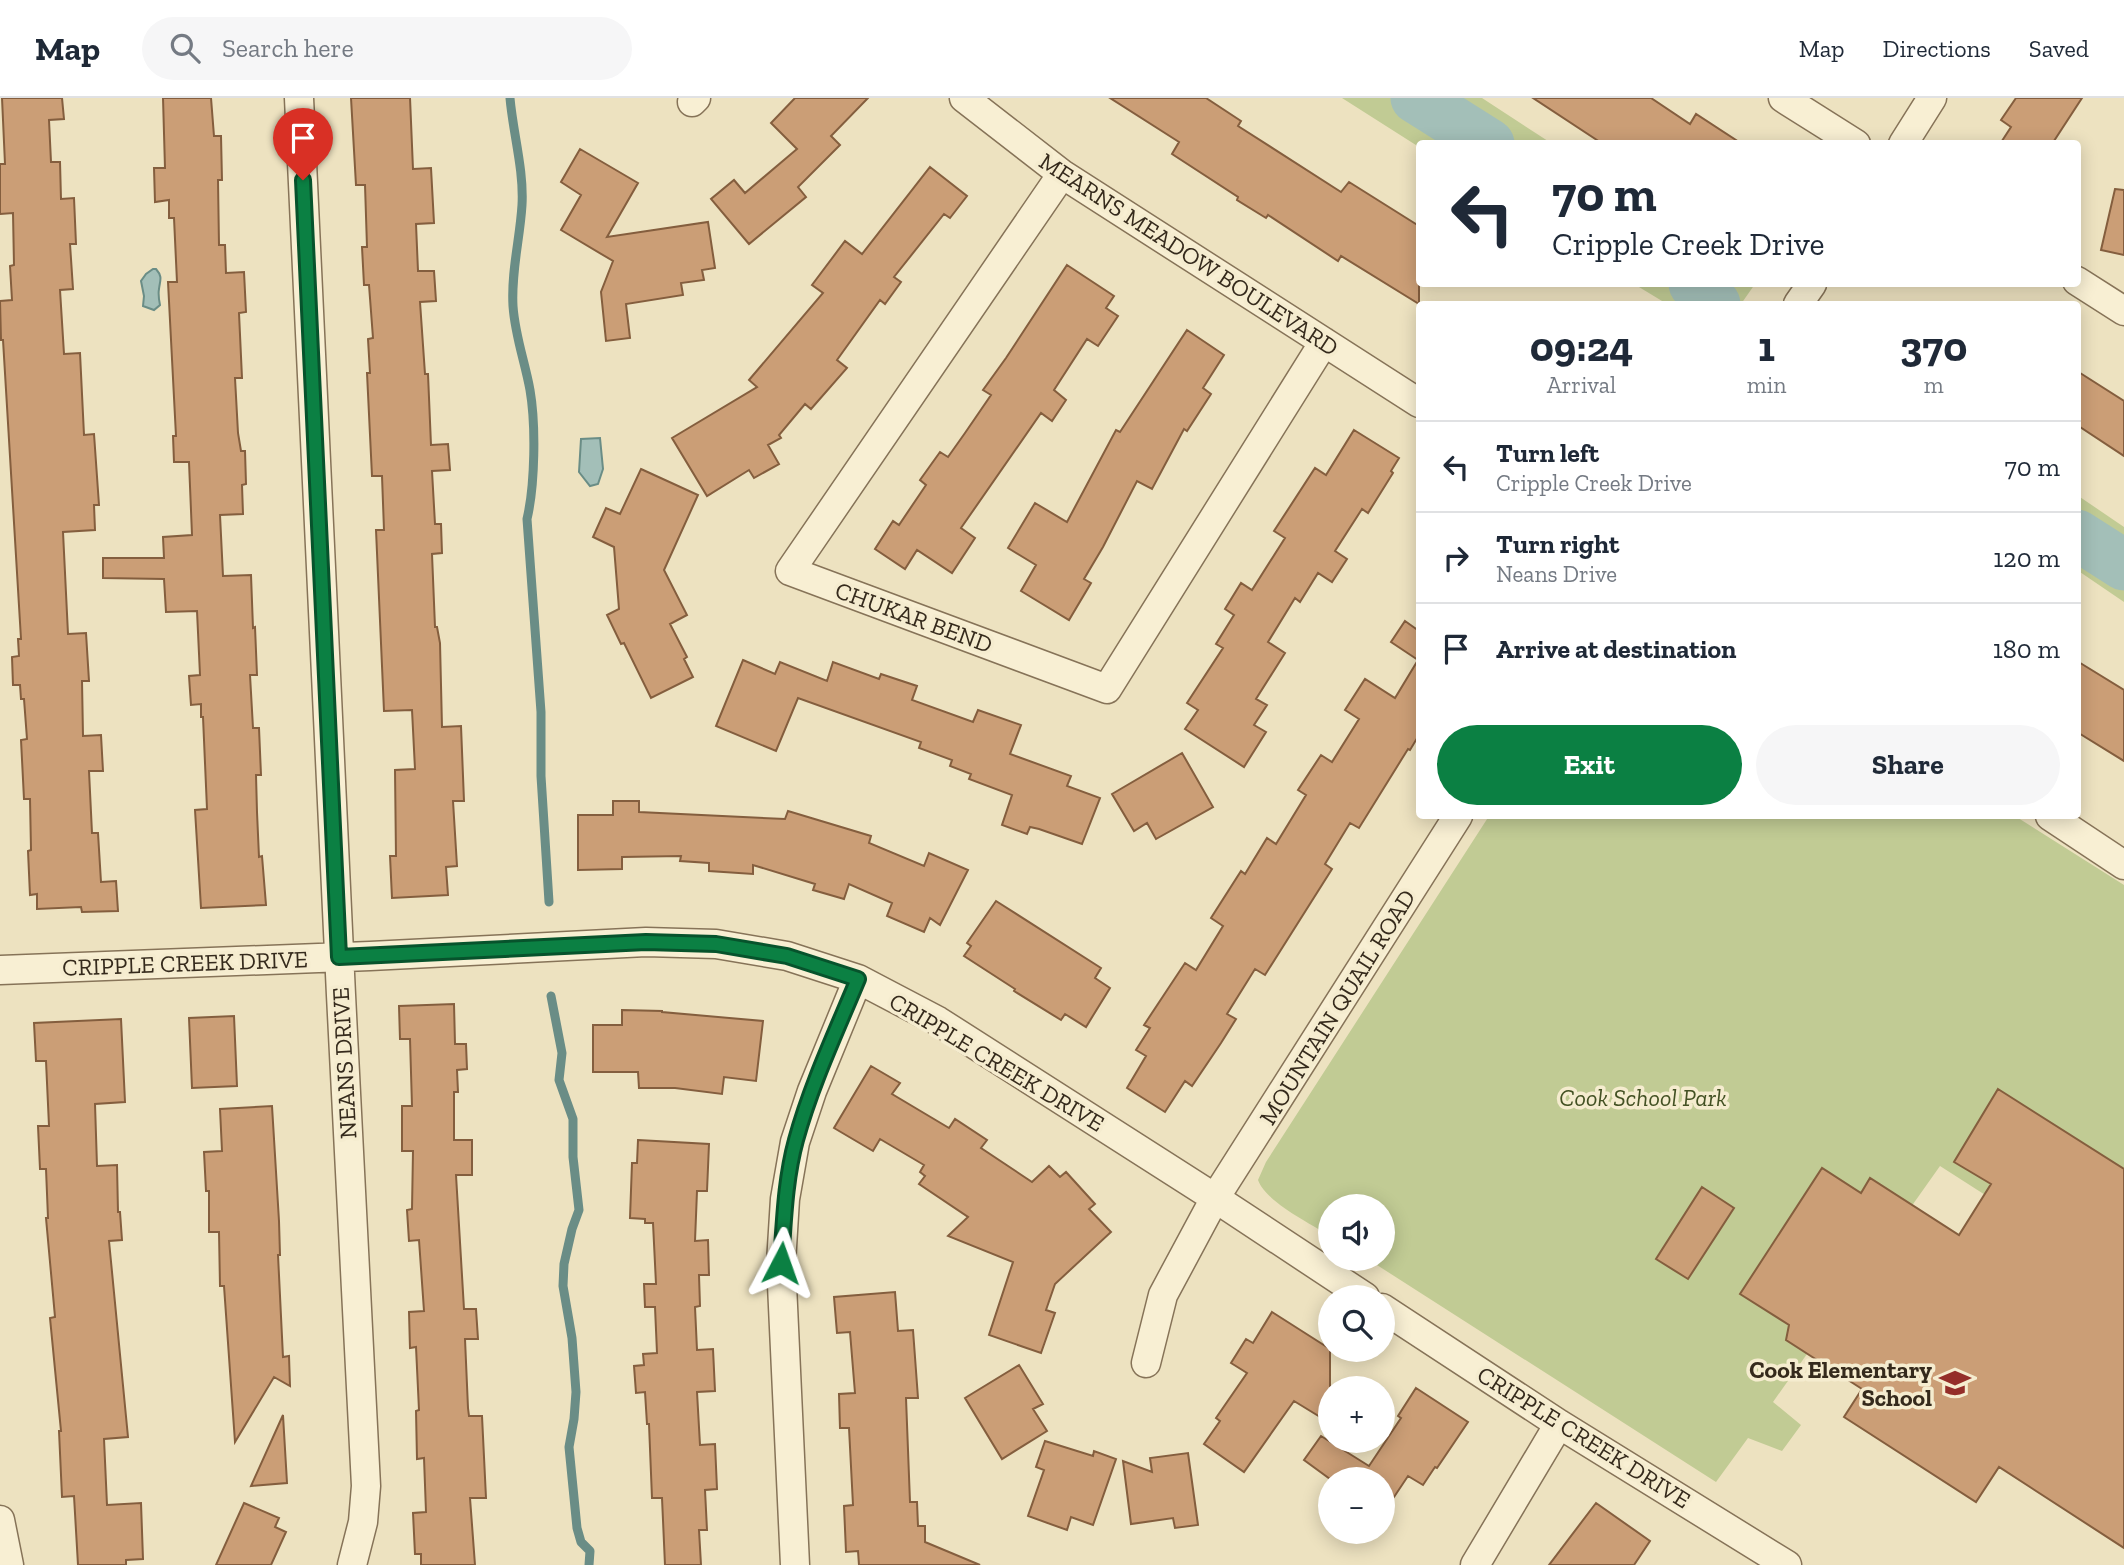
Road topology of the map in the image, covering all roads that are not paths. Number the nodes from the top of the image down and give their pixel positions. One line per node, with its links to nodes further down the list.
1 (299, 98): 15 (street, NEANS DRIVE)
2 (964, 98): 7 (street, MEARNS MEADOW BOULEVARD)
3 (1783, 98): 5 (street)
4 (1931, 98): 6 (street)
5 (1850, 140)
6 (1905, 140)
7 (1062, 174): 10 (street, MEARNS MEADOW BOULEVARD); 10 (street, CHUKAR BEND)
8 (2081, 283): 9 (street)
9 (2124, 310)
10 (1324, 342): 11 (street, MEARNS MEADOW BOULEVARD)
11 (1416, 401)
12 (1456, 819): 18 (street, MOUNTAIN QUAIL ROAD)
13 (2055, 819): 14 (street)
14 (2124, 865)
15 (339, 957): 16 (street, CRIPPLE CREEK DRIVE); 17 (street, CRIPPLE CREEK DRIVE); 25 (street, NEANS DRIVE)
16 (0, 970)
17 (858, 979): 18 (street, CRIPPLE CREEK DRIVE); 26 (street)
18 (1216, 1198): 19 (street, CRIPPLE CREEK DRIVE); 21 (street, MOUNTAIN QUAIL ROAD)
19 (1347, 1285)
20 (1395, 1317): 22 (street, CRIPPLE CREEK DRIVE)
21 (1146, 1363)
22 (1559, 1424): 27 (street); 28 (street, CRIPPLE CREEK DRIVE)
23 (0, 1520): 24 (street)
24 (9, 1565)
25 (352, 1565)
26 (795, 1565)
27 (1475, 1565)
28 (1787, 1565)

